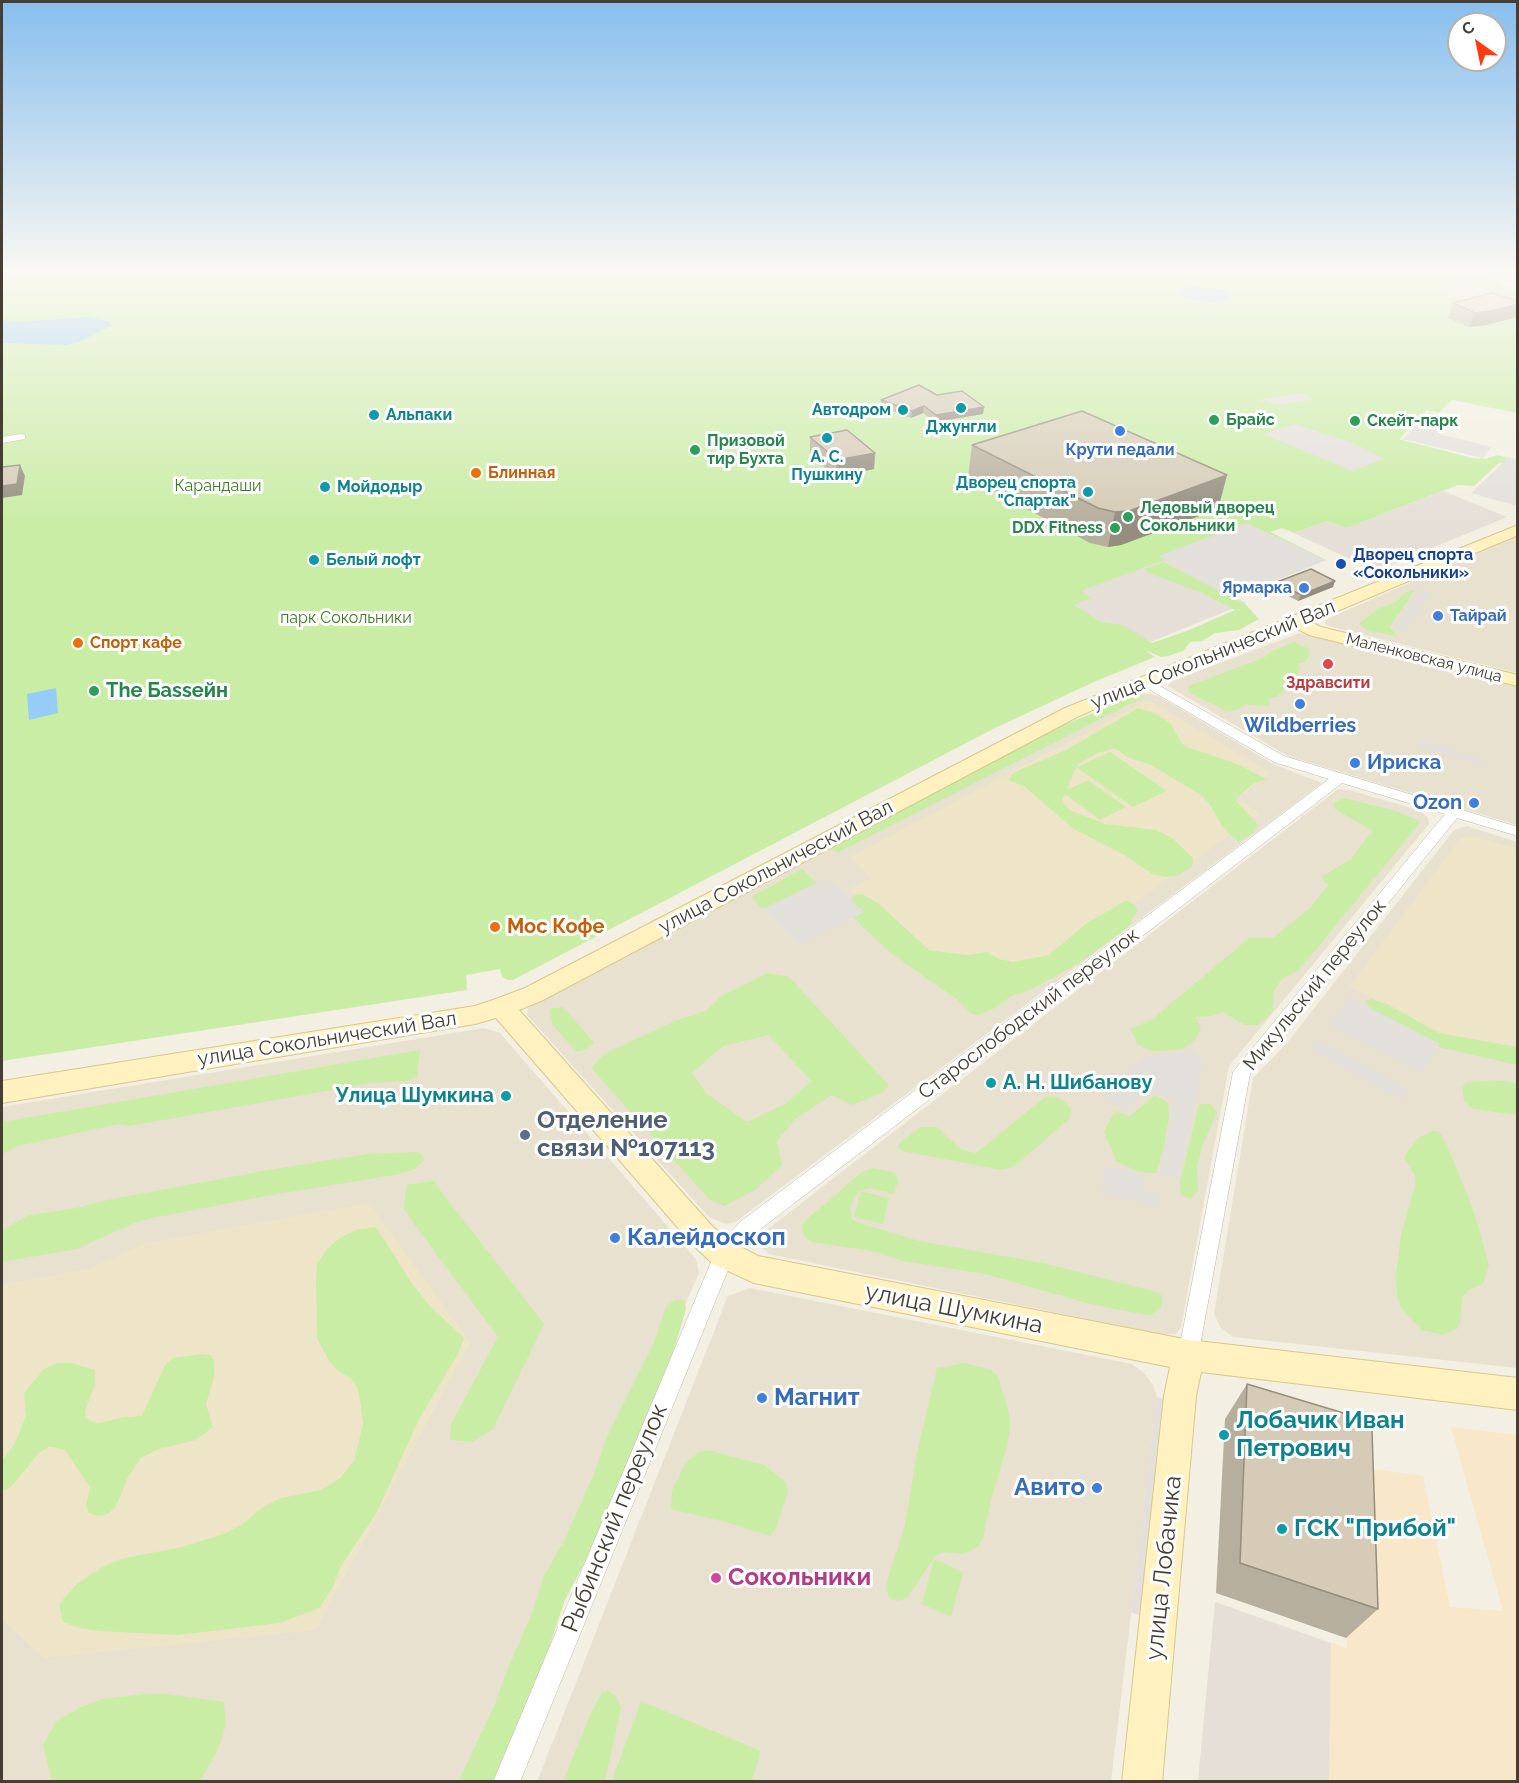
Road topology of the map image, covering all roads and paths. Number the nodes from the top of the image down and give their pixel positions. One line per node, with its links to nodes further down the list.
1 (22, 437): 2 (street)
2 (2, 440)
3 (1518, 529): 4 (main road, улица Сокольнический Вал)
4 (1297, 621): 5 (main road, улица Сокольнический Вал); 6 (main road, Маленковская улица)
5 (1144, 681): 7 (street); 10 (main road, улица Сокольнический Вал)
6 (1518, 681)
7 (1340, 778): 8 (street); 12 (street, Старослободский переулок)
8 (1453, 813): 9 (street); 13 (street, Микульский переулок)
9 (1518, 832)
10 (501, 1007): 11 (main road, улица Сокольнический Вал); 12 (main road, улица Шумкина)
11 (2, 1092)
12 (724, 1254): 13 (main road, улица Шумкина); 15 (street, Рыбинский переулок)
13 (1189, 1355): 14 (main road, улица Шумкина); 16 (main road, улица Лобачика)
14 (1518, 1394)
15 (506, 1782)
16 (1142, 1782)

